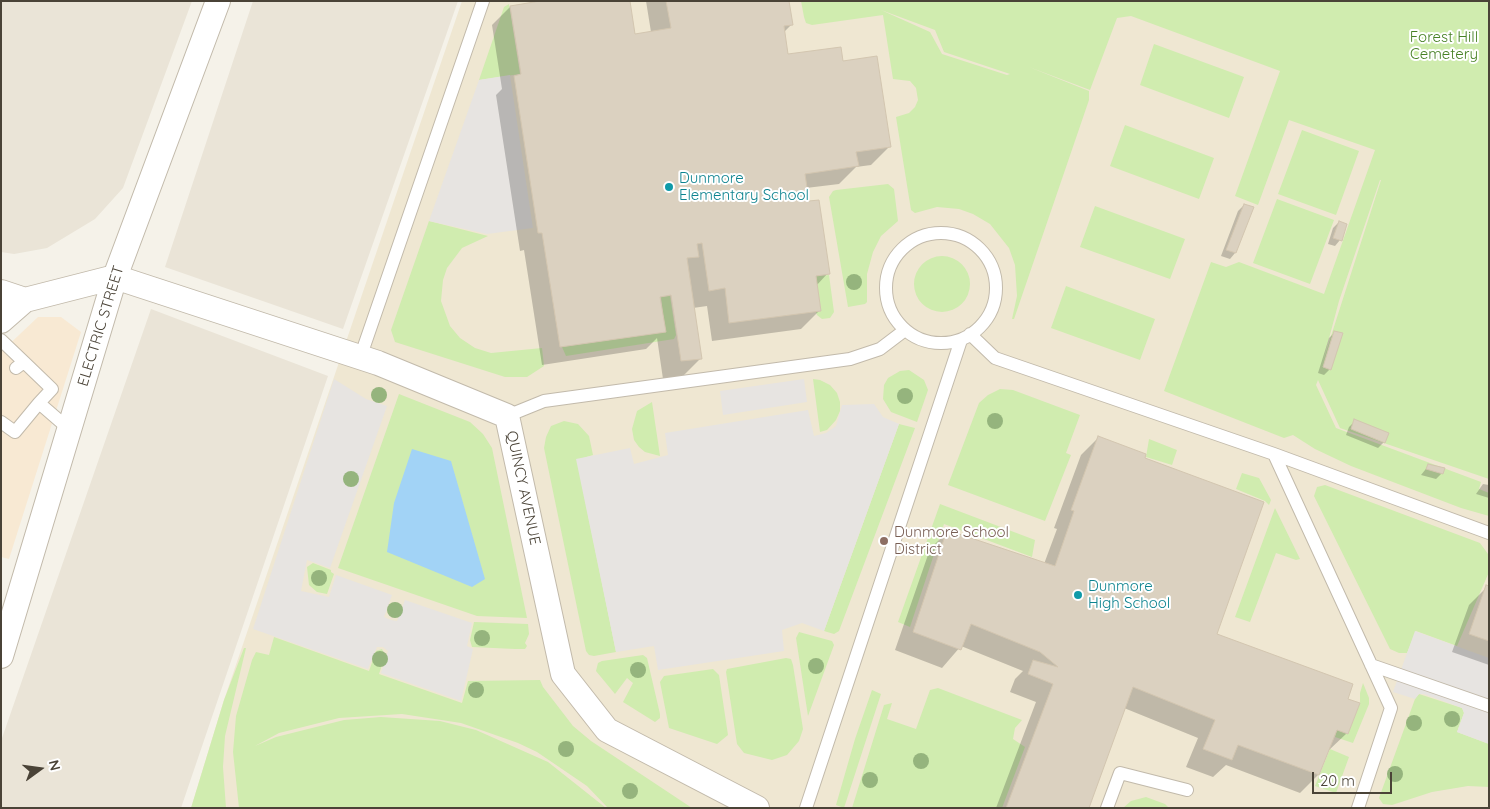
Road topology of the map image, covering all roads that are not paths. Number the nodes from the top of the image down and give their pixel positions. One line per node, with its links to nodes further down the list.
1 (218, 1): 3 (street, ELECTRIC STREET)
2 (483, 1): 10 (lane)
3 (115, 278): 5 (street); 10 (street, QUINCY AVENUE); 14 (street, ELECTRIC STREET)
4 (1, 292): 5 (street)
5 (25, 300): 6 (street)
6 (1, 321)
7 (905, 330): 8 (lane); 8 (lane); 12 (lane)
8 (966, 337): 15 (lane); 22 (lane)
9 (1, 340): 11 (lane)
10 (360, 358): 12 (street, QUINCY AVENUE)
11 (39, 403): 13 (lane); 14 (lane)
12 (507, 416): 21 (street, QUINCY AVENUE)
13 (1, 422)
14 (69, 429): 17 (street, ELECTRIC STREET)
15 (1274, 454): 16 (lane); 18 (lane)
16 (1489, 533)
17 (1, 656)
18 (1371, 665): 19 (lane); 24 (lane)
19 (1489, 706)
20 (1187, 790): 23 (lane)
21 (757, 808)
22 (806, 808)
23 (1107, 808)
24 (1358, 808)

